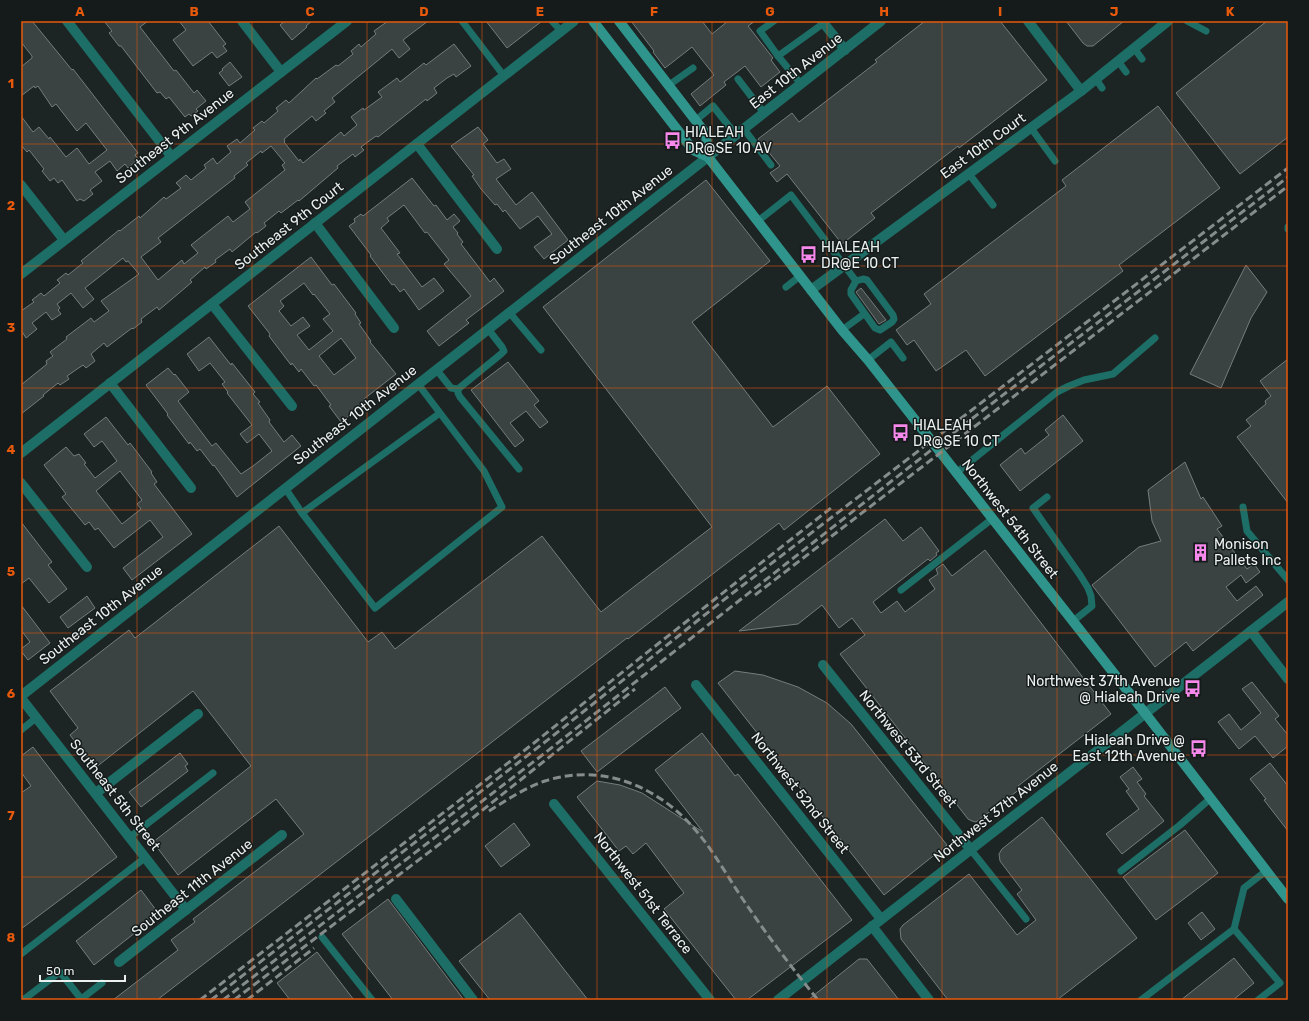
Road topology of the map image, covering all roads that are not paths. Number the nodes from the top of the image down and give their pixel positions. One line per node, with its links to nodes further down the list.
1 (67, 21): 37 (street)
2 (242, 21): 23 (street)
3 (346, 21): 23 (street, Southeast 9th Avenue)
4 (462, 21): 25 (lane)
5 (552, 21): 15 (lane)
6 (574, 21): 15 (street, Southeast 9th Court)
7 (593, 21): 38 (main road, Northwest 54th Street)
8 (618, 21): 29 (main road)
9 (881, 21): 18 (street, East 10th Avenue)
10 (1028, 21): 31 (street)
11 (1168, 21): 17 (street, East 10th Court)
12 (1187, 21): 16 (lane)
13 (770, 22): 19 (lane)
14 (823, 22): 18 (street); 19 (lane)
15 (560, 31): 25 (street, Southeast 9th Court)
16 (1206, 31)
17 (1134, 48): 20 (lane); 21 (street, East 10th Court)
18 (845, 50): 28 (street, East 10th Avenue)
19 (778, 56): 28 (lane)
20 (1142, 59)
21 (1118, 62): 24 (lane); 27 (street, East 10th Court)
22 (693, 68): 29 (lane)
23 (281, 72): 37 (street, Southeast 9th Avenue)
24 (1126, 72)
25 (504, 76): 36 (street, Southeast 9th Court)
26 (738, 79): 32 (lane)
27 (1096, 79): 30 (lane); 31 (street, East 10th Court)
28 (802, 84): 32 (street, East 10th Avenue)
29 (669, 85): 33 (main road)
30 (1102, 88)
31 (1081, 91): 34 (street, East 10th Court)
32 (764, 113): 35 (street, East 10th Avenue)
33 (696, 120): 35 (lane); 38 (main road)
34 (1031, 128): 39 (lane); 41 (street, East 10th Court)
35 (740, 132): 38 (street, East 10th Avenue); 40 (lane)
36 (417, 144): 45 (street, Southeast 9th Court); 47 (street)
37 (172, 156): 46 (street, Southeast 9th Avenue)
38 (708, 157): 44 (main road, Northwest 54th Street); 55 (street, Southeast 10th Avenue)
39 (1055, 161)
40 (771, 165)
41 (969, 174): 43 (lane); 48 (street, East 10th Court)
42 (21, 185): 46 (street)
43 (993, 205)
44 (758, 221): 48 (lane); 50 (main road, Northwest 54th Street)
45 (314, 223): 54 (street, Southeast 9th Court); 57 (street)
46 (64, 240): 49 (street, Southeast 9th Avenue)
47 (497, 249)
48 (844, 266): 51 (lane); 53 (street, East 10th Court)
49 (21, 274)
50 (800, 276): 52 (lane); 53 (main road, Northwest 54th Street)
51 (856, 281): 56 (lane); 56 (lane)
52 (786, 287)
53 (811, 290): 59 (main road, Northwest 54th Street)
54 (212, 304): 65 (street, Southeast 9th Court); 68 (street)
55 (509, 312): 58 (street, Southeast 10th Avenue); 61 (lane)
56 (864, 314): 59 (lane)
57 (394, 328)
58 (488, 329): 64 (street, Southeast 10th Avenue); 67 (lane)
59 (842, 330): 63 (main road, Northwest 54th Street)
60 (1155, 338): 72 (lane)
61 (541, 350)
62 (902, 358): 63 (lane)
63 (868, 360): 72 (main road, Northwest 54th Street)
64 (436, 369): 66 (street, Southeast 10th Avenue); 67 (lane)
65 (110, 383): 70 (street, Southeast 9th Court); 74 (street)
66 (418, 384): 69 (lane); 75 (street, Southeast 10th Avenue)
67 (458, 389): 71 (lane)
68 (292, 406)
69 (440, 413): 78 (lane); 78 (lane)
70 (21, 453)
71 (519, 469)
72 (956, 473): 79 (main road, Northwest 54th Street)
73 (21, 483): 80 (street)
74 (191, 488)
75 (286, 488): 78 (lane); 89 (street, Southeast 10th Avenue)
76 (1047, 497): 84 (lane)
77 (1243, 507): 81 (lane)
78 (302, 512)
79 (992, 519): 82 (lane); 84 (main road, Northwest 54th Street)
80 (87, 566)
81 (1288, 580)
82 (901, 590)
83 (1288, 602): 85 (street, Northwest 37th Avenue)
84 (1072, 622): 90 (main road, Northwest 54th Street)
85 (1251, 631): 87 (street); 90 (street, Northwest 37th Avenue)
86 (823, 665): 100 (street, Northwest 53rd Street)
87 (1288, 679)
88 (696, 685): 107 (street, Northwest 52nd Street)
89 (21, 697): 92 (street, Southeast 5th Street)
90 (1145, 713): 96 (main road, Northwest 54th Street); 100 (street, Northwest 37th Avenue)
91 (198, 714): 95 (street)
92 (36, 718): 93 (lane); 95 (street, Southeast 5th Street)
93 (21, 730)
94 (213, 773): 99 (lane)
95 (96, 793): 99 (street, Southeast 5th Street)
96 (1211, 798): 102 (lane); 103 (main road, Northwest 54th Street)
97 (554, 804): 119 (street, Northwest 51st Terrace)
98 (282, 835): 106 (street, Southeast 11th Avenue)
99 (130, 837): 101 (street, Southeast 5th Street)
100 (971, 850): 107 (street, Northwest 37th Avenue); 108 (lane)
101 (146, 857): 106 (street, Southeast 5th Street); 112 (lane)
102 (1121, 871)
103 (1266, 871): 105 (main road, Northwest 54th Street); 110 (lane)
104 (396, 899): 118 (street)
105 (1288, 899)
106 (186, 910): 113 (street, Southeast 11th Avenue)
107 (881, 919): 109 (street, Northwest 37th Avenue)
108 (1026, 919)
109 (872, 926): 120 (street, Northwest 37th Avenue); 121 (street)
110 (1234, 929): 122 (lane); 123 (lane)
111 (322, 937): 117 (lane)
112 (21, 954)
113 (118, 962)
114 (102, 983): 116 (lane)
115 (23, 1000): 116 (lane)
116 (81, 1000)
117 (372, 1000)
118 (473, 1000)
119 (710, 1000)
120 (778, 1000)
121 (929, 1000)
122 (1140, 1000)
123 (1258, 1000)

